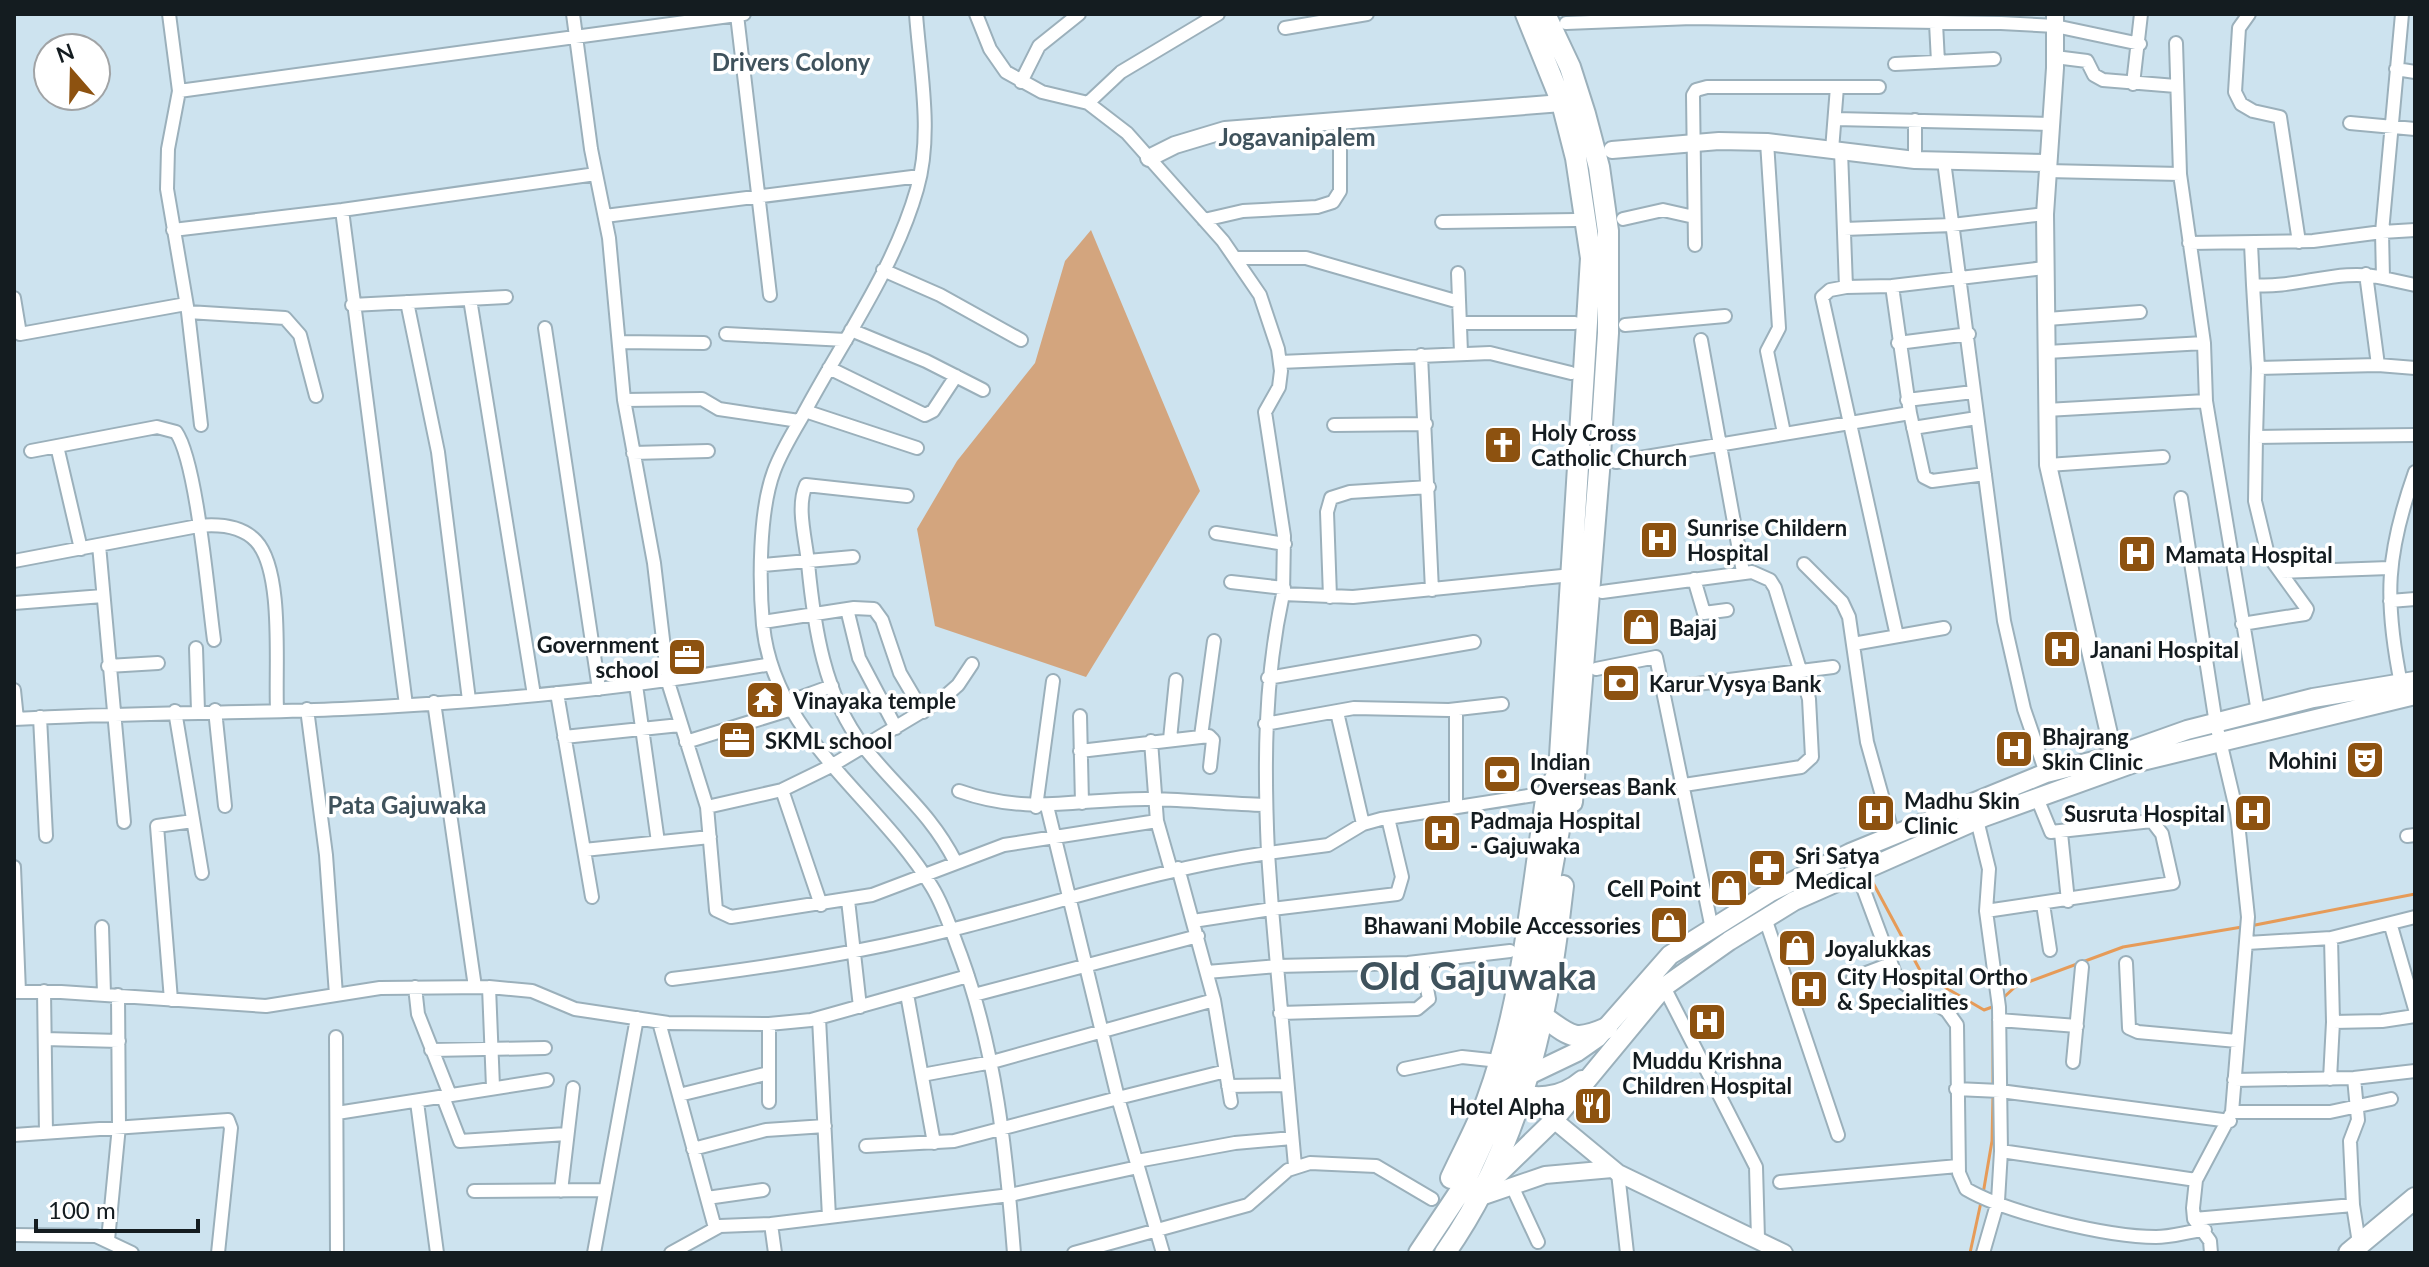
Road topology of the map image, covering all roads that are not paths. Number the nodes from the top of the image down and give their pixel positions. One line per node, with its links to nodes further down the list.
1 (169, 14): 34 (street)
2 (573, 14): 20 (street)
3 (916, 14): 54 (street)
4 (976, 14): 29 (street)
5 (1079, 14): 29 (street)
6 (1218, 14): 35 (street)
7 (1367, 14): 19 (street)
8 (1526, 14): 36 (main road)
9 (1545, 14): 236 (main road)
10 (2141, 14): 22 (street)
11 (2249, 14): 69 (street)
12 (2402, 14): 27 (street)
13 (740, 15): 20 (street); 55 (street)
14 (1715, 16): 15 (street); 17 (street)
15 (1892, 18): 18 (street)
16 (2055, 20): 18 (street); 22 (street); 23 (street)
17 (1566, 23)
18 (1936, 23): 25 (street)
19 (1285, 28)
20 (576, 36): 34 (street); 52 (street)
21 (2176, 43): 31 (street)
22 (2140, 44): 30 (street)
23 (2055, 57): 30 (street); 41 (street)
24 (1994, 59): 25 (street)
25 (1938, 62): 26 (street)
26 (1895, 64)
27 (2396, 69): 28 (street); 42 (street)
28 (2415, 72)
29 (1021, 82): 35 (street)
30 (2133, 84): 31 (street)
31 (2176, 86): 53 (street)
32 (1837, 87): 33 (street); 38 (street); 45 (street)
33 (1879, 87)
34 (179, 91): 66 (street)
35 (1088, 103): 48 (street)
36 (1562, 103): 37 (street); 163 (main road)
37 (1340, 119): 48 (street); 61 (street)
38 (1835, 119): 39 (street); 47 (street)
39 (1915, 120): 41 (street); 49 (street)
40 (2350, 123): 42 (street)
41 (2051, 124): 51 (street)
42 (2390, 126): 43 (street); 68 (street)
43 (2415, 129)
44 (1767, 142): 45 (street); 47 (street); 133 (street)
45 (1694, 143): 46 (street); 59 (street)
46 (1612, 150)
47 (1837, 150): 49 (street); 65 (street)
48 (1149, 158): 61 (street)
49 (1915, 160): 50 (street)
50 (1944, 161): 51 (street); 64 (street)
51 (2048, 167): 53 (street); 57 (street)
52 (596, 174): 56 (street); 58 (street)
53 (2180, 174): 70 (street)
54 (920, 176): 55 (street); 75 (street)
55 (758, 198): 58 (street); 84 (street)
56 (342, 210): 66 (street); 90 (street)
57 (2045, 214): 64 (street); 74 (street)
58 (605, 216): 104 (street)
59 (1694, 217): 60 (street); 72 (street)
60 (1623, 219)
61 (1204, 220): 73 (street)
62 (1576, 220): 63 (street)
63 (1442, 222)
64 (1952, 225): 65 (street); 78 (street)
65 (1844, 229): 83 (street)
66 (173, 230): 91 (street)
67 (2415, 230): 68 (street)
68 (2382, 232): 69 (street); 79 (street)
69 (2299, 242): 71 (street)
70 (2189, 243): 71 (street); 107 (street)
71 (2251, 244): 80 (street)
72 (1695, 245)
73 (1237, 258): 89 (street); 111 (street)
74 (2044, 268): 78 (street); 94 (street)
75 (883, 270): 101 (street); 102 (street)
76 (1458, 273): 89 (street)
77 (2366, 274): 79 (street); 80 (street); 112 (street)
78 (1960, 278): 82 (street); 100 (street)
79 (2383, 278): 81 (street)
80 (2253, 285): 114 (street)
81 (2415, 285)
82 (1892, 286): 83 (street); 106 (street)
83 (1846, 287): 128 (street)
84 (770, 295)
85 (506, 297): 87 (street)
86 (14, 298): 91 (street)
87 (470, 299): 88 (street); 204 (street)
88 (407, 302): 90 (street); 205 (street)
89 (1459, 302): 95 (street)
90 (352, 305): 208 (street)
91 (187, 308): 120 (street); 130 (street)
92 (2140, 312): 94 (street)
93 (1725, 316): 97 (street)
94 (2047, 319): 108 (street)
95 (1460, 323): 96 (street); 109 (street)
96 (1575, 323)
97 (1625, 325)
98 (545, 328): 201 (street)
99 (726, 334): 101 (street)
100 (1969, 334): 106 (street); 119 (street)
101 (848, 335): 113 (street); 117 (street)
102 (1021, 340)
103 (1701, 340): 136 (street)
104 (619, 342): 105 (street); 121 (street)
105 (704, 343)
106 (1898, 343): 122 (street)
107 (2204, 343): 108 (street); 123 (street)
108 (2047, 352): 124 (street)
109 (1461, 353): 110 (street); 116 (street)
110 (1421, 355): 111 (street); 129 (street)
111 (1280, 362): 152 (street)
112 (2378, 365): 114 (street); 115 (street)
113 (829, 368): 117 (street); 126 (street)
114 (2258, 368): 135 (street)
115 (2415, 368)
116 (1571, 373)
117 (956, 376): 118 (street)
118 (983, 390)
119 (1973, 392): 122 (street); 127 (street)
120 (316, 396)
121 (624, 400): 126 (street); 141 (street)
122 (1907, 400): 125 (street)
123 (2206, 401): 124 (street); 178 (street)
124 (2046, 410): 144 (street)
125 (1910, 413): 128 (street); 132 (street)
126 (802, 416): 138 (street); 159 (street)
127 (1977, 418): 132 (street); 146 (street)
128 (1850, 423): 133 (street); 180 (street)
129 (1426, 424): 131 (street); 147 (street)
130 (201, 425)
131 (1334, 425)
132 (1913, 428): 146 (street)
133 (1784, 433): 136 (street)
134 (2415, 435): 135 (street)
135 (2256, 437): 162 (street)
136 (1719, 444): 143 (street); 161 (street)
137 (57, 446): 139 (street); 150 (street); 154 (street)
138 (917, 448)
139 (31, 451)
140 (708, 451): 141 (street)
141 (633, 453): 196 (street)
142 (2163, 457): 144 (street)
143 (1616, 462)
144 (2048, 465): 235 (street)
145 (2415, 472): 160 (street)
146 (1985, 474): 239 (street)
147 (1429, 487): 166 (street); 170 (street)
148 (907, 496): 157 (street)
149 (2181, 498): 227 (street)
150 (198, 526): 153 (street); 181 (street); 210 (street)
151 (1216, 533): 152 (street)
152 (1285, 544): 167 (street)
153 (99, 545): 154 (street); 169 (street)
154 (81, 549): 156 (street)
155 (853, 557): 157 (street)
156 (14, 561)
157 (808, 561): 159 (street); 176 (street)
158 (1804, 564): 184 (street)
159 (763, 565): 177 (street)
160 (2389, 568): 162 (street); 172 (street)
161 (1743, 572): 164 (street); 192 (street)
162 (2281, 572): 178 (street)
163 (1572, 575): 166 (street); 236 (main road)
164 (1694, 579): 168 (street); 175 (street)
165 (1231, 582): 167 (street)
166 (1432, 590): 170 (street)
167 (1283, 591): 170 (street); 193 (street)
168 (1602, 592)
169 (103, 596): 173 (street); 189 (street)
170 (1330, 597)
171 (2415, 599): 172 (street)
172 (2390, 601): 199 (street)
173 (14, 603)
174 (847, 609): 176 (street); 216 (street); 225 (street)
175 (1727, 610)
176 (812, 615): 177 (street); 198 (street)
177 (763, 622): 187 (street)
178 (2242, 624): 218 (street)
179 (1944, 628): 180 (street)
180 (1897, 636): 184 (street)
181 (214, 640)
182 (1214, 641): 228 (street)
183 (1474, 642): 193 (street)
184 (1853, 644): 259 (street)
185 (196, 648): 215 (street)
186 (158, 663): 189 (street)
187 (771, 664): 196 (street); 209 (street)
188 (972, 664): 216 (street)
189 (108, 666): 219 (street)
190 (1833, 667): 192 (street)
191 (1596, 669): 200 (street)
192 (1801, 671): 200 (street); 240 (street)
193 (1268, 678): 223 (street)
194 (1176, 680): 230 (street)
195 (1053, 681): 249 (street)
196 (668, 682): 197 (street); 224 (street)
197 (636, 685): 201 (street); 226 (street)
198 (832, 686): 209 (street); 233 (street)
199 (2410, 687): 218 (main road); 227 (main road)
200 (1665, 688): 240 (street)
201 (599, 689): 203 (street)
202 (14, 690): 222 (street)
203 (557, 693): 204 (street); 229 (street)
204 (534, 695): 205 (street)
205 (469, 700): 206 (street)
206 (434, 702): 208 (street); 306 (street)
207 (1502, 704): 213 (street)
208 (406, 705): 211 (street)
209 (790, 706): 232 (street); 237 (street)
210 (277, 709): 211 (street); 212 (street)
211 (307, 709): 314 (street)
212 (215, 710): 215 (street); 248 (street)
213 (1456, 710): 217 (street); 251 (street)
214 (175, 711): 215 (street); 219 (street); 254 (street)
215 (198, 711)
216 (923, 712): 225 (street)
217 (1337, 712): 223 (street); 257 (street)
218 (2258, 712): 227 (main road)
219 (112, 713): 221 (street); 256 (street)
220 (1080, 716): 234 (street)
221 (40, 717): 222 (street); 260 (street)
222 (15, 719)
223 (1265, 724): 247 (street)
224 (680, 725): 226 (street); 232 (street)
225 (896, 728): 233 (street)
226 (642, 729): 229 (street); 263 (street)
227 (2219, 732): 235 (main road); 244 (main road); 290 (street)
228 (1201, 736): 230 (street); 238 (street)
229 (564, 737): 264 (street)
230 (1170, 739): 231 (street)
231 (1151, 741): 234 (street); 245 (street)
232 (686, 742): 250 (street)
233 (863, 746): 237 (street); 267 (street)
234 (1080, 751): 246 (street)
235 (2114, 756): 239 (main road)
236 (1571, 763): 243 (main road); 323 (main road); 352 (main road)
237 (831, 766): 241 (street); 272 (street)
238 (1210, 767)
239 (2046, 773): 259 (main road)
240 (1684, 785): 286 (street)
241 (782, 790): 250 (street); 278 (street)
242 (959, 791): 249 (street)
243 (1547, 793): 251 (street); 411 (main road)
244 (2037, 798): 253 (main road); 258 (street)
245 (1154, 799): 246 (street); 247 (street); 255 (street)
246 (1082, 803): 249 (street)
247 (1265, 805): 265 (street)
248 (225, 806)
249 (1042, 806): 261 (street)
250 (707, 807): 262 (street)
251 (1456, 807): 252 (street)
252 (1388, 818): 257 (street); 279 (street)
253 (1977, 820): 270 (main road); 280 (street)
254 (193, 821): 271 (street); 316 (street)
255 (1157, 821): 261 (street); 269 (street)
256 (124, 822)
257 (1363, 824): 265 (street)
258 (2061, 833): 276 (street); 276 (street)
259 (1893, 835): 266 (main road)
260 (46, 836)
261 (1054, 836): 267 (street); 275 (street)
262 (710, 837): 263 (street); 278 (street)
263 (658, 842): 264 (street)
264 (584, 850): 273 (street)
265 (1268, 853): 269 (street); 279 (street)
266 (1850, 853): 270 (street); 286 (main road)
267 (955, 861): 272 (street)
268 (14, 867): 291 (street)
269 (1175, 869): 275 (street); 283 (street)
270 (1858, 871): 282 (main road); 297 (street)
271 (202, 873)
272 (925, 875): 274 (street); 287 (street)
273 (592, 897)
274 (848, 900): 278 (street); 294 (street)
275 (1067, 900): 287 (street); 298 (street)
276 (2068, 901): 277 (street)
277 (2043, 904): 280 (street); 292 (street)
278 (821, 905)
279 (1272, 909): 283 (street); 299 (street)
280 (1986, 911): 321 (street)
281 (2415, 917): 284 (street)
282 (1765, 918): 308 (main road); 376 (street)
283 (1193, 921): 288 (street)
284 (2391, 926): 289 (street); 319 (street)
285 (102, 927): 311 (street)
286 (1712, 929): 330 (main road)
287 (951, 930): 294 (street); 302 (street)
288 (1198, 936): 298 (street); 301 (street)
289 (2331, 938): 290 (street); 327 (street)
290 (2248, 940): 335 (street)
291 (16, 941): 310 (street)
292 (2050, 950)
293 (1510, 951): 295 (street)
294 (855, 952): 304 (street); 318 (street)
295 (1422, 962): 299 (street); 320 (street)
296 (2126, 963): 335 (street)
297 (1890, 964): 303 (street); 357 (street)
298 (1083, 965): 315 (street); 331 (street)
299 (1277, 966): 301 (street); 320 (street)
300 (2082, 967): 329 (street)
301 (1207, 972): 317 (street)
302 (968, 976): 312 (street); 315 (street)
303 (1853, 978)
304 (672, 979)
305 (415, 987): 306 (street); 314 (street); 338 (street)
306 (475, 987): 307 (street)
307 (489, 987): 324 (street); 337 (street)
308 (1664, 987): 342 (main road); 408 (street)
309 (44, 991): 310 (street); 311 (street); 333 (street)
310 (16, 992)
311 (104, 994): 313 (street)
312 (907, 994): 318 (street); 347 (street)
313 (118, 995): 316 (street); 334 (street)
314 (336, 995): 316 (street)
315 (974, 995): 340 (street)
316 (171, 1000)
317 (1214, 1000): 331 (street); 344 (street)
318 (860, 1007): 325 (street)
319 (2415, 1009)
320 (1280, 1013): 353 (street)
321 (1999, 1013): 329 (street); 358 (street)
322 (2415, 1016): 327 (street)
323 (1544, 1017): 330 (main road); 352 (main road)
324 (637, 1018): 326 (street); 390 (street)
325 (819, 1018): 328 (street); 371 (street)
326 (659, 1022): 328 (street); 359 (street)
327 (2333, 1022): 349 (street)
328 (769, 1024): 346 (street)
329 (2077, 1026): 341 (street)
330 (1607, 1028): 352 (main road)
331 (1101, 1033): 340 (street); 361 (street)
332 (336, 1037): 367 (street)
333 (45, 1039): 334 (street); 373 (street)
334 (119, 1041): 370 (street)
335 (2237, 1041): 351 (street)
336 (545, 1048): 337 (street)
337 (492, 1049): 338 (street); 355 (street)
338 (431, 1050): 360 (street)
339 (1490, 1060): 343 (street)
340 (992, 1062): 347 (street); 372 (street)
341 (2073, 1062)
342 (1600, 1066): 352 (main road); 369 (main road)
343 (1404, 1069)
344 (1226, 1071): 354 (street); 361 (street)
345 (2415, 1071): 348 (street)
346 (769, 1073): 359 (street); 364 (street)
347 (922, 1075): 378 (street)
348 (2354, 1078): 349 (street); 366 (street)
349 (2330, 1079): 351 (street)
350 (547, 1080): 355 (street)
351 (2234, 1080): 368 (street)
352 (1519, 1083): 369 (street); 382 (main road)
353 (1286, 1085): 354 (street); 377 (street)
354 (1228, 1086): 365 (street)
355 (493, 1087): 360 (street)
356 (573, 1088): 374 (street)
357 (1956, 1089): 358 (street); 385 (street)
358 (2000, 1091): 368 (street); 381 (street)
359 (679, 1095): 380 (street)
360 (446, 1096): 363 (street); 374 (street)
361 (1118, 1098): 372 (street); 383 (street)
362 (2391, 1099): 366 (street)
363 (417, 1102): 367 (street); 416 (street)
364 (769, 1102)
365 (1231, 1102)
366 (2357, 1108): 368 (street); 400 (street)
367 (337, 1113): 415 (street)
368 (2231, 1116): 387 (street)
369 (1554, 1120): 386 (street); 394 (main road)
370 (119, 1126): 373 (street); 409 (street); 414 (street)
371 (825, 1126): 380 (street); 401 (street)
372 (1003, 1130): 378 (street); 395 (street)
373 (46, 1133): 375 (street)
374 (567, 1134): 393 (street)
375 (14, 1135)
376 (1838, 1135)
377 (1292, 1138): 383 (street); 384 (street)
378 (934, 1143): 379 (street)
379 (866, 1146)
380 (693, 1149): 396 (street)
381 (2001, 1151): 387 (street); 399 (street)
382 (1487, 1156): 394 (main road); 411 (main road)
383 (1138, 1164): 395 (street); 406 (street)
384 (1295, 1166): 398 (street); 406 (street)
385 (1958, 1166): 388 (street); 399 (street)
386 (1615, 1171): 389 (street); 408 (street); 424 (street)
387 (2196, 1180): 402 (street)
388 (1780, 1182)
389 (1512, 1186): 394 (street); 410 (street)
390 (605, 1190): 393 (street); 417 (street)
391 (763, 1190): 396 (street)
392 (474, 1191): 393 (street)
393 (561, 1191)
394 (1481, 1193): 423 (main road)
395 (1010, 1195): 401 (street); 420 (street)
396 (707, 1198): 404 (street)
397 (2415, 1198): 412 (main road)
398 (1432, 1199)
399 (1998, 1201): 405 (street); 426 (street)
400 (2353, 1205): 402 (street); 412 (street)
401 (829, 1217): 403 (street)
402 (2194, 1219): 405 (street)
403 (771, 1224): 404 (street); 419 (street)
404 (715, 1228): 418 (street)
405 (2205, 1230): 427 (street)
406 (1156, 1231): 421 (street); 422 (street)
407 (14, 1235): 409 (street)
408 (1758, 1239): 425 (street)
409 (108, 1240): 413 (street)
410 (1538, 1242)
411 (1422, 1247)
412 (2353, 1250)
413 (132, 1253)
414 (218, 1253)
415 (337, 1253)
416 (437, 1253)
417 (594, 1253)
418 (671, 1253)
419 (775, 1253)
420 (1014, 1253)
421 (1074, 1253)
422 (1163, 1253)
423 (1445, 1253)
424 (1627, 1253)
425 (1784, 1253)
426 (1983, 1253)
427 (2211, 1253)

